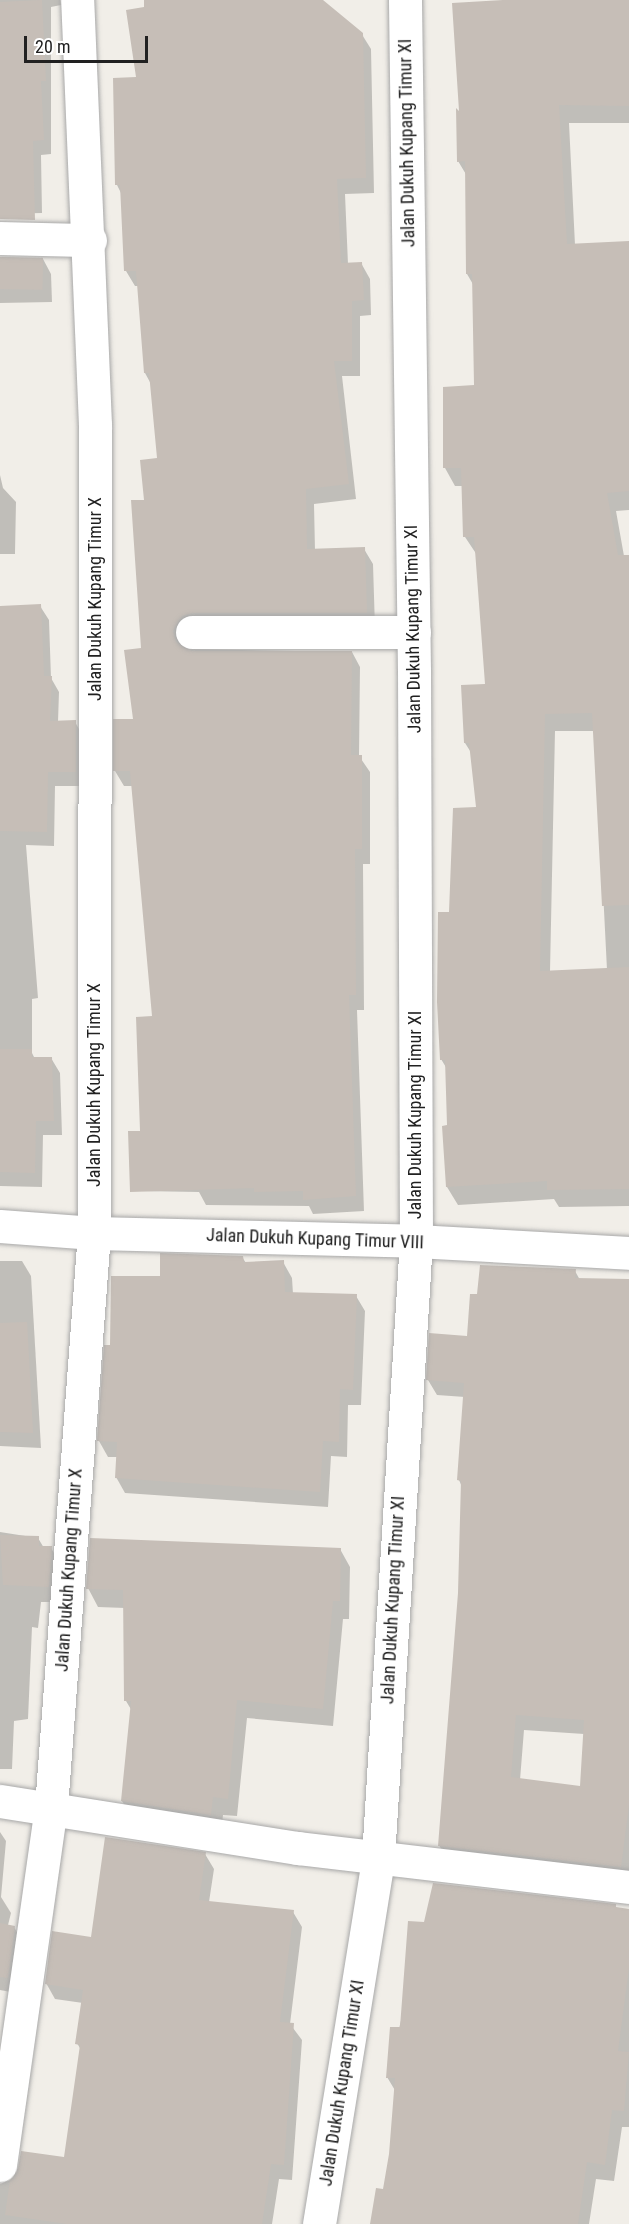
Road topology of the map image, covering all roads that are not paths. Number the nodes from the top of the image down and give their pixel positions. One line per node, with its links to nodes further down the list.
1 (77, 0): 4 (street, Jalan Dukuh Kupang Timur X)
2 (405, 0): 6 (street, Jalan Dukuh Kupang Timur XI)
3 (0, 238): 4 (street)
4 (90, 240): 8 (street, Jalan Dukuh Kupang Timur X)
5 (192, 632): 6 (street)
6 (414, 632): 9 (street, Jalan Dukuh Kupang Timur XI)
7 (0, 1226): 8 (street, Jalan Dukuh Kupang Timur VIII)
8 (94, 1233): 9 (street, Jalan Dukuh Kupang Timur VIII); 12 (street, Jalan Dukuh Kupang Timur X)
9 (416, 1241): 10 (street, Jalan Dukuh Kupang Timur VIII); 13 (street, Jalan Dukuh Kupang Timur XI)
10 (629, 1253)
11 (0, 1801): 12 (street)
12 (51, 1807): 13 (street); 15 (street, Jalan Dukuh Kupang Timur X)
13 (378, 1858): 14 (street); 16 (street, Jalan Dukuh Kupang Timur XI)
14 (629, 1887)
15 (0, 2165)
16 (319, 2224)

